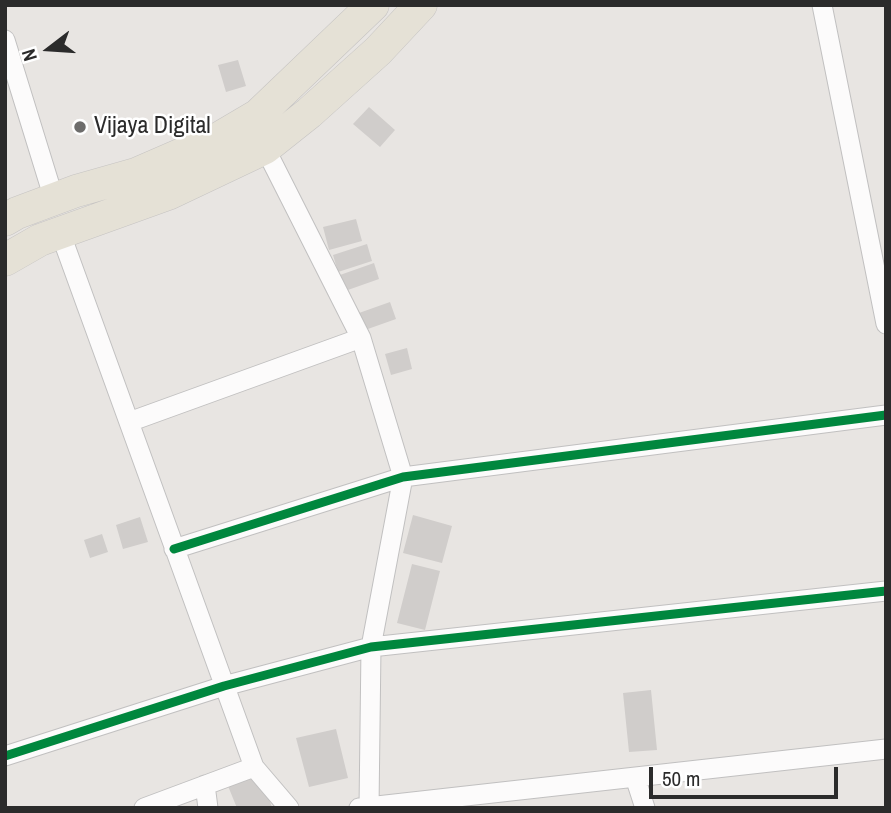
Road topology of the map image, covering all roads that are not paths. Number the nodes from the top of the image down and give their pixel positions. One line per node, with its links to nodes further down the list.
1 (373, 5): 6 (main road)
2 (421, 5): 5 (main road)
3 (822, 5): 10 (street)
4 (5, 40): 6 (street)
5 (265, 148): 8 (main road); 11 (street)
6 (54, 199): 7 (main road)
7 (5, 220)
8 (61, 232): 9 (main road); 13 (street)
9 (5, 260)
10 (886, 324)
11 (361, 338): 13 (street); 14 (street)
12 (886, 415): 14 (street)
13 (129, 422): 15 (street)
14 (403, 477): 15 (street); 17 (street)
15 (174, 550): 18 (street)
16 (886, 591): 17 (street)
17 (372, 647): 18 (street); 24 (street)
18 (224, 686): 20 (street); 21 (street)
19 (886, 749): 22 (street)
20 (5, 756)
21 (254, 767): 23 (street); 27 (street)
22 (635, 777): 24 (street); 28 (street)
23 (205, 785): 25 (street); 26 (street)
24 (366, 807)
25 (144, 808)
26 (208, 808)
27 (289, 808)
28 (645, 808)

